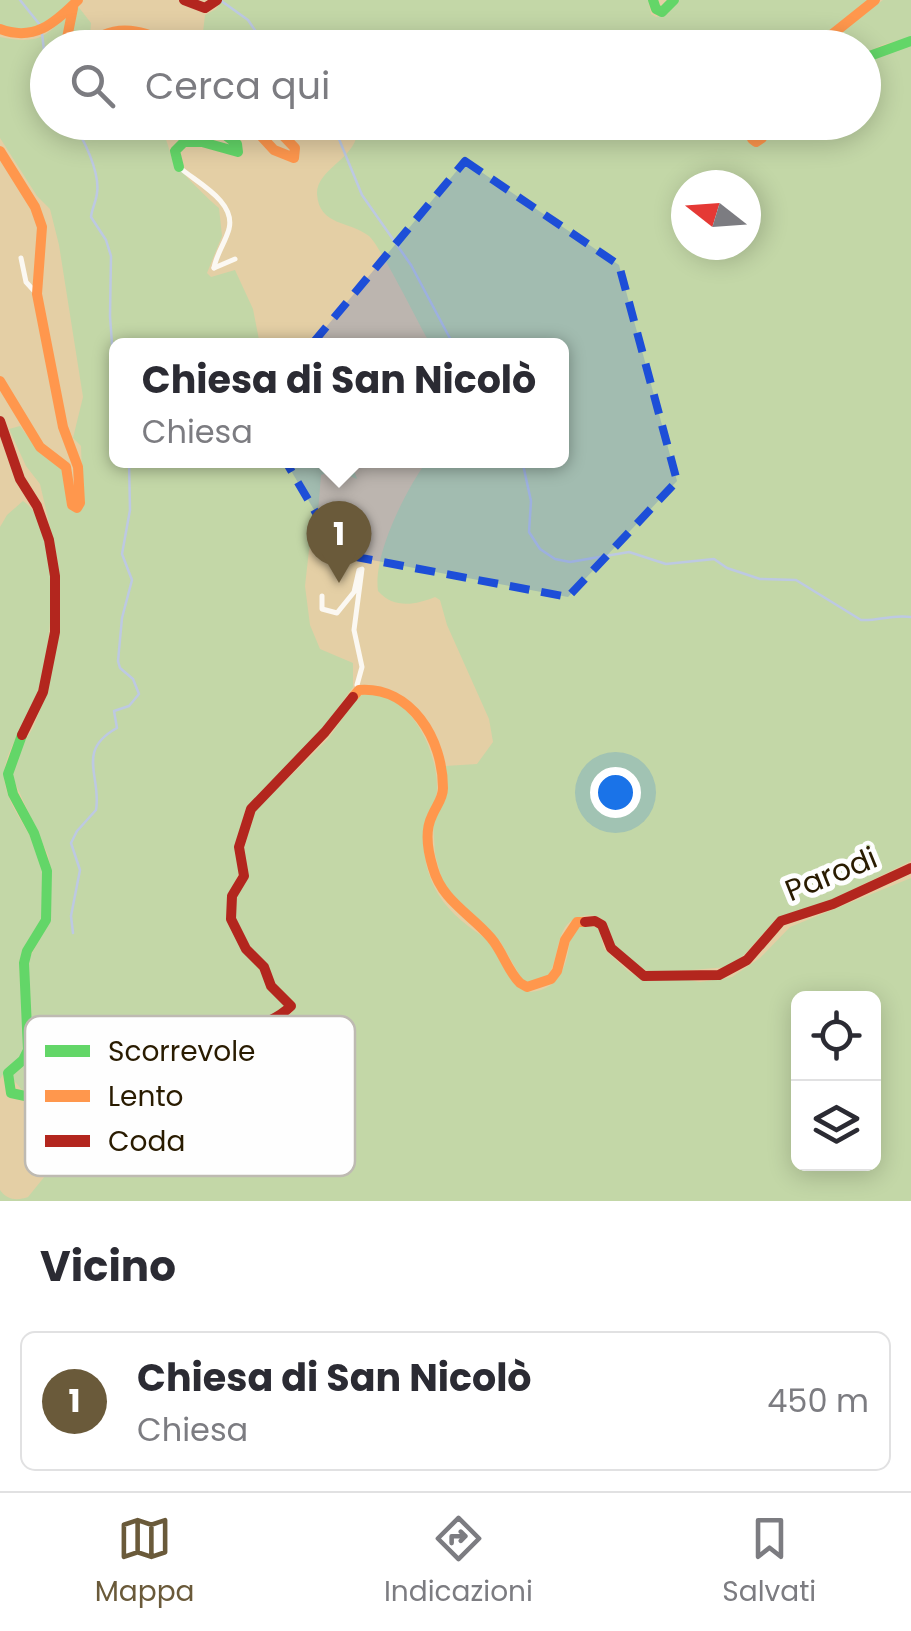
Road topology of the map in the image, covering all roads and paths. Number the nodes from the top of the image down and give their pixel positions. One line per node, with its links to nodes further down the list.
1 (184, 0): 5 (street)
2 (653, 0): 3 (street)
3 (674, 0)
4 (876, 0): 10 (street)
5 (216, 1)
6 (76, 2): 8 (street); 9 (street)
7 (0, 29): 11 (street)
8 (43, 30)
9 (69, 30)
10 (837, 30)
11 (30, 35)
12 (911, 41): 13 (street)
13 (881, 52)
14 (200, 140): 20 (street)
15 (200, 140): 16 (street)
16 (232, 140)
17 (265, 140): 18 (street)
18 (287, 140)
19 (0, 151): 23 (street)
20 (179, 167): 22 (street)
21 (21, 258): 23 (street)
22 (235, 258)
23 (37, 294): 24 (street)
24 (0, 381)
25 (0, 421): 29 (street)
26 (322, 596): 27 (street)
27 (359, 690): 28 (street, Parodi); 30 (street)
28 (911, 868)
29 (27, 1016)
30 (274, 1016)
31 (25, 1058): 32 (street)
32 (25, 1096)

